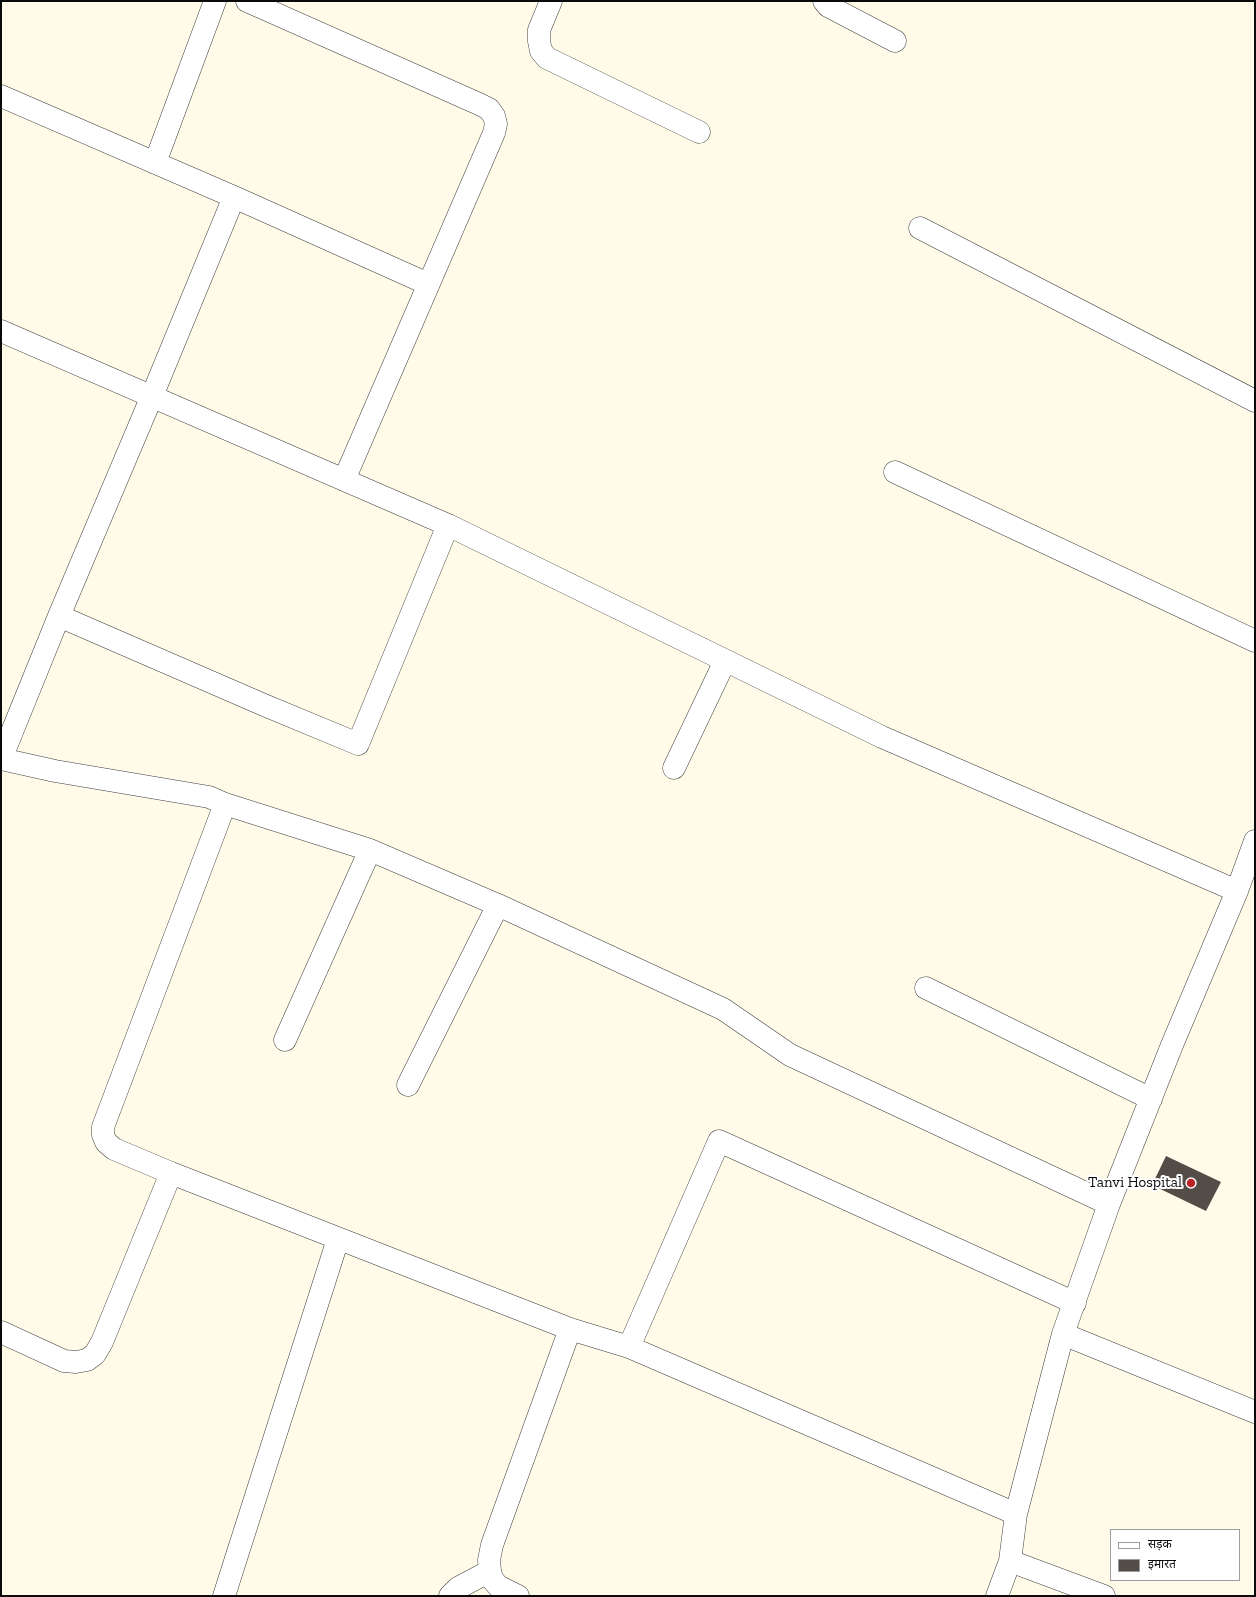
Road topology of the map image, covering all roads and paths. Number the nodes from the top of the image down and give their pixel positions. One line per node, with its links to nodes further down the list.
1 (215, 1): 8 (street)
2 (247, 1): 11 (street)
3 (551, 1): 7 (street)
4 (824, 1): 5 (street)
5 (895, 41)
6 (1, 96): 8 (street)
7 (699, 132)
8 (155, 163): 9 (street)
9 (234, 197): 11 (street); 13 (street)
10 (920, 228): 14 (street)
11 (428, 284): 16 (street)
12 (1, 331): 13 (street)
13 (152, 396): 16 (street); 18 (street)
14 (1255, 401)
15 (895, 472): 19 (street)
16 (344, 480): 17 (street)
17 (448, 525): 18 (street); 20 (street)
18 (59, 616): 21 (street)
19 (1255, 641)
20 (725, 661): 22 (street); 26 (street)
21 (1, 759): 23 (street)
22 (674, 768)
23 (225, 804): 25 (street); 32 (street)
24 (1255, 841): 26 (street)
25 (370, 850): 27 (street); 29 (street)
26 (1237, 891): 31 (street)
27 (498, 905): 30 (street); 33 (street)
28 (926, 988): 31 (street)
29 (285, 1040)
30 (408, 1085)
31 (1151, 1099): 33 (street)
32 (171, 1173): 34 (street); 37 (street)
33 (1110, 1204): 35 (street)
34 (338, 1239): 36 (street); 44 (street)
35 (1075, 1303): 38 (street); 39 (street)
36 (570, 1329): 39 (street); 43 (street)
37 (1, 1332)
38 (1063, 1334): 40 (street); 41 (street)
39 (629, 1347): 41 (street)
40 (1255, 1412)
41 (1016, 1514): 42 (street)
42 (1010, 1561): 47 (street); 48 (street)
43 (490, 1571): 45 (street); 46 (street)
44 (224, 1596)
45 (450, 1596)
46 (518, 1596)
47 (997, 1596)
48 (1104, 1596)

